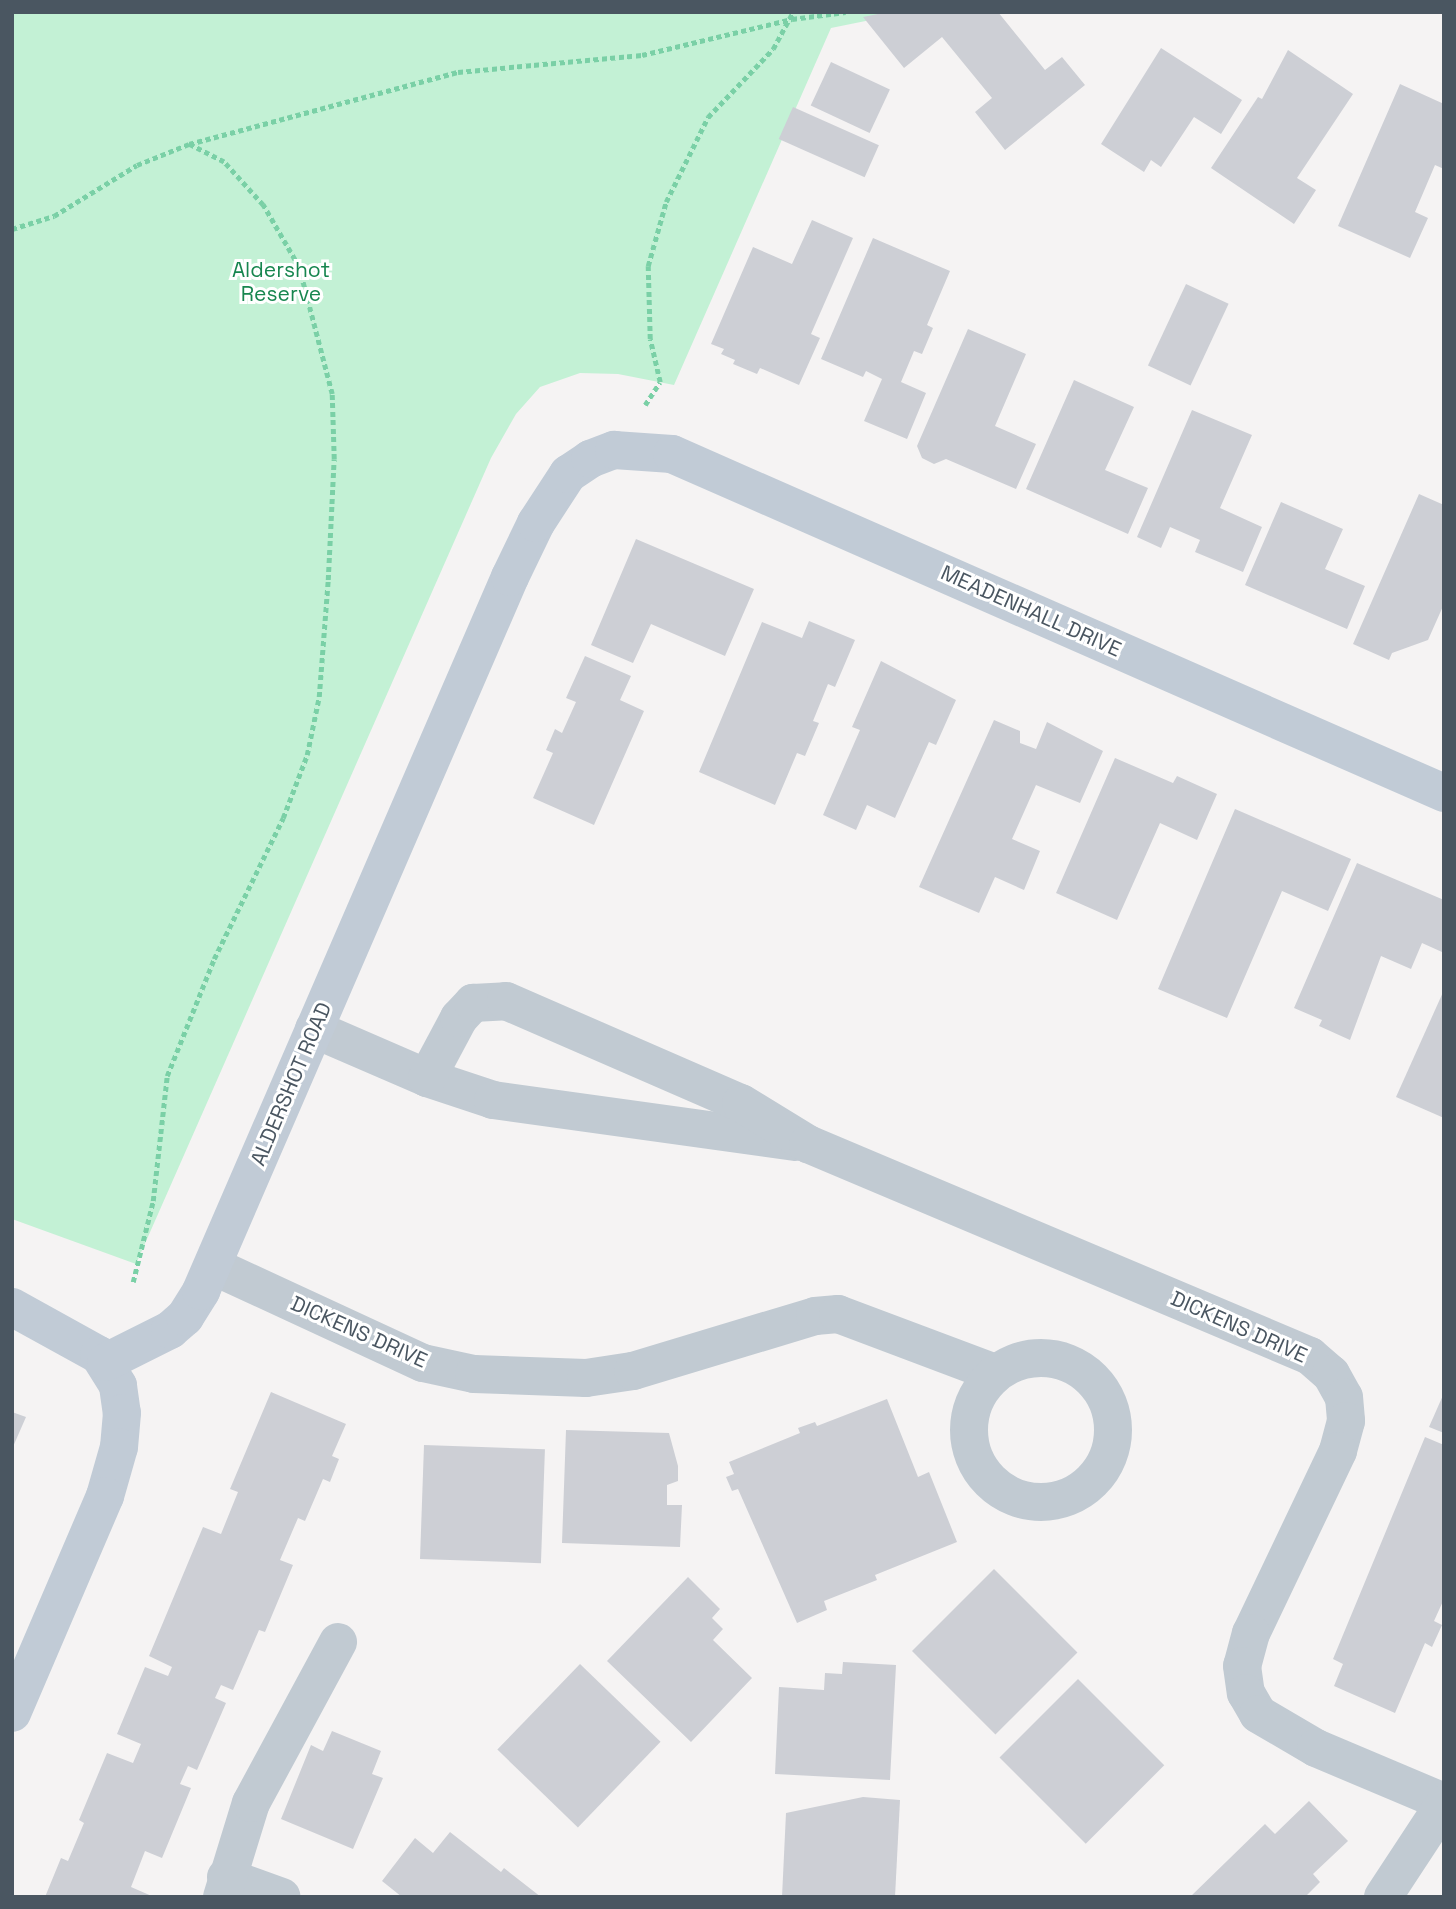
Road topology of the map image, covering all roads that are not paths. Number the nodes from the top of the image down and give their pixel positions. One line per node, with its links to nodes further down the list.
1 (614, 450): 2 (street, MEADENHALL DRIVE); 3 (street, ALDERSHOT ROAD)
2 (1444, 793)
3 (314, 1029): 5 (street, DICKENS DRIVE); 8 (street, ALDERSHOT ROAD)
4 (657, 1067): 5 (street, DICKENS DRIVE); 6 (street); 7 (street, DICKENS DRIVE)
5 (427, 1079): 6 (street, DICKENS DRIVE)
6 (635, 1121): 7 (street, DICKENS DRIVE)
7 (808, 1144): 14 (street, DICKENS DRIVE)
8 (213, 1266): 10 (street, ALDERSHOT ROAD); 11 (street, DICKENS DRIVE)
9 (12, 1307): 10 (street)
10 (106, 1362): 13 (street)
11 (995, 1373)
12 (338, 1642): 15 (street)
13 (12, 1713)
14 (1444, 1803): 17 (street)
15 (224, 1887): 16 (street)
16 (282, 1897)
17 (1383, 1897)

